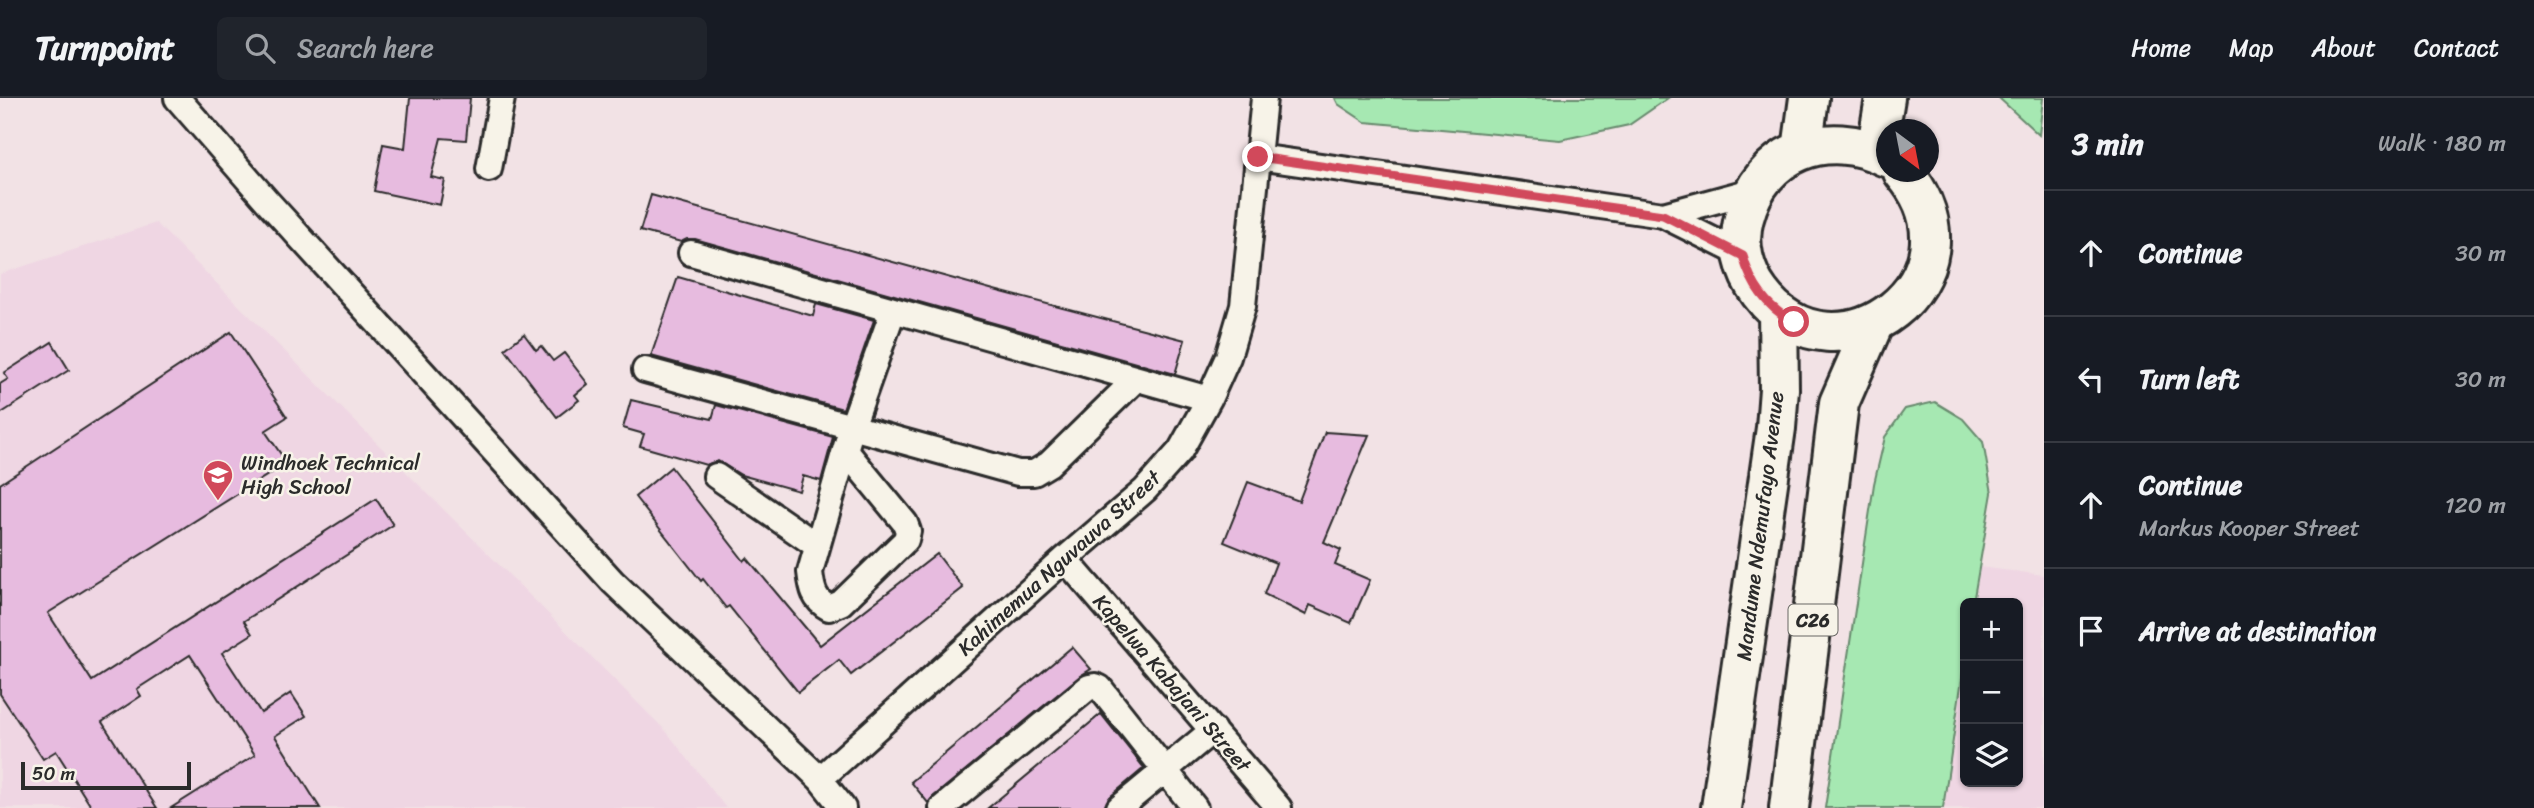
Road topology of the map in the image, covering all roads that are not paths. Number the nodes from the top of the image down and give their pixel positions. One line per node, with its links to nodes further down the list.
1 (177, 98): 28 (street)
2 (502, 98): 10 (street)
3 (1264, 98): 9 (street, Kahimemua Nguvauva Street)
4 (1809, 98): 7 (main road)
5 (1885, 98): 6 (main road)
6 (1882, 119)
7 (1802, 150): 8 (main road); 12 (main road)
8 (1876, 156)
9 (1258, 157): 13 (street); 21 (street, Kahimemua Nguvauva Street)
10 (489, 169)
11 (1911, 182): 18 (main road)
12 (1759, 183): 13 (street); 15 (main road)
13 (1663, 215): 15 (street)
14 (691, 253): 16 (street)
15 (1743, 256): 17 (main road)
16 (893, 311): 20 (street); 22 (street)
17 (1778, 312): 18 (main road); 34 (main road, Mandume Ndemufayo Avenue)
18 (1874, 323): 35 (main road, C26)
19 (645, 370): 22 (street)
20 (1136, 379): 21 (street); 22 (street)
21 (1209, 399): 25 (street, Kahimemua Nguvauva Street)
22 (848, 439): 24 (street); 24 (street)
23 (716, 476): 24 (street)
24 (816, 545)
25 (1065, 559): 26 (street, Kapelwa Kabajani Street); 28 (street, Kahimemua Nguvauva Street)
26 (1213, 730): 27 (street); 33 (street, Kapelwa Kabajani Street)
27 (1165, 770): 30 (street); 31 (street); 32 (street)
28 (820, 779): 29 (street)
29 (843, 808)
30 (942, 808)
31 (1119, 808)
32 (1195, 808)
33 (1279, 808)
34 (1721, 808)
35 (1789, 808)

